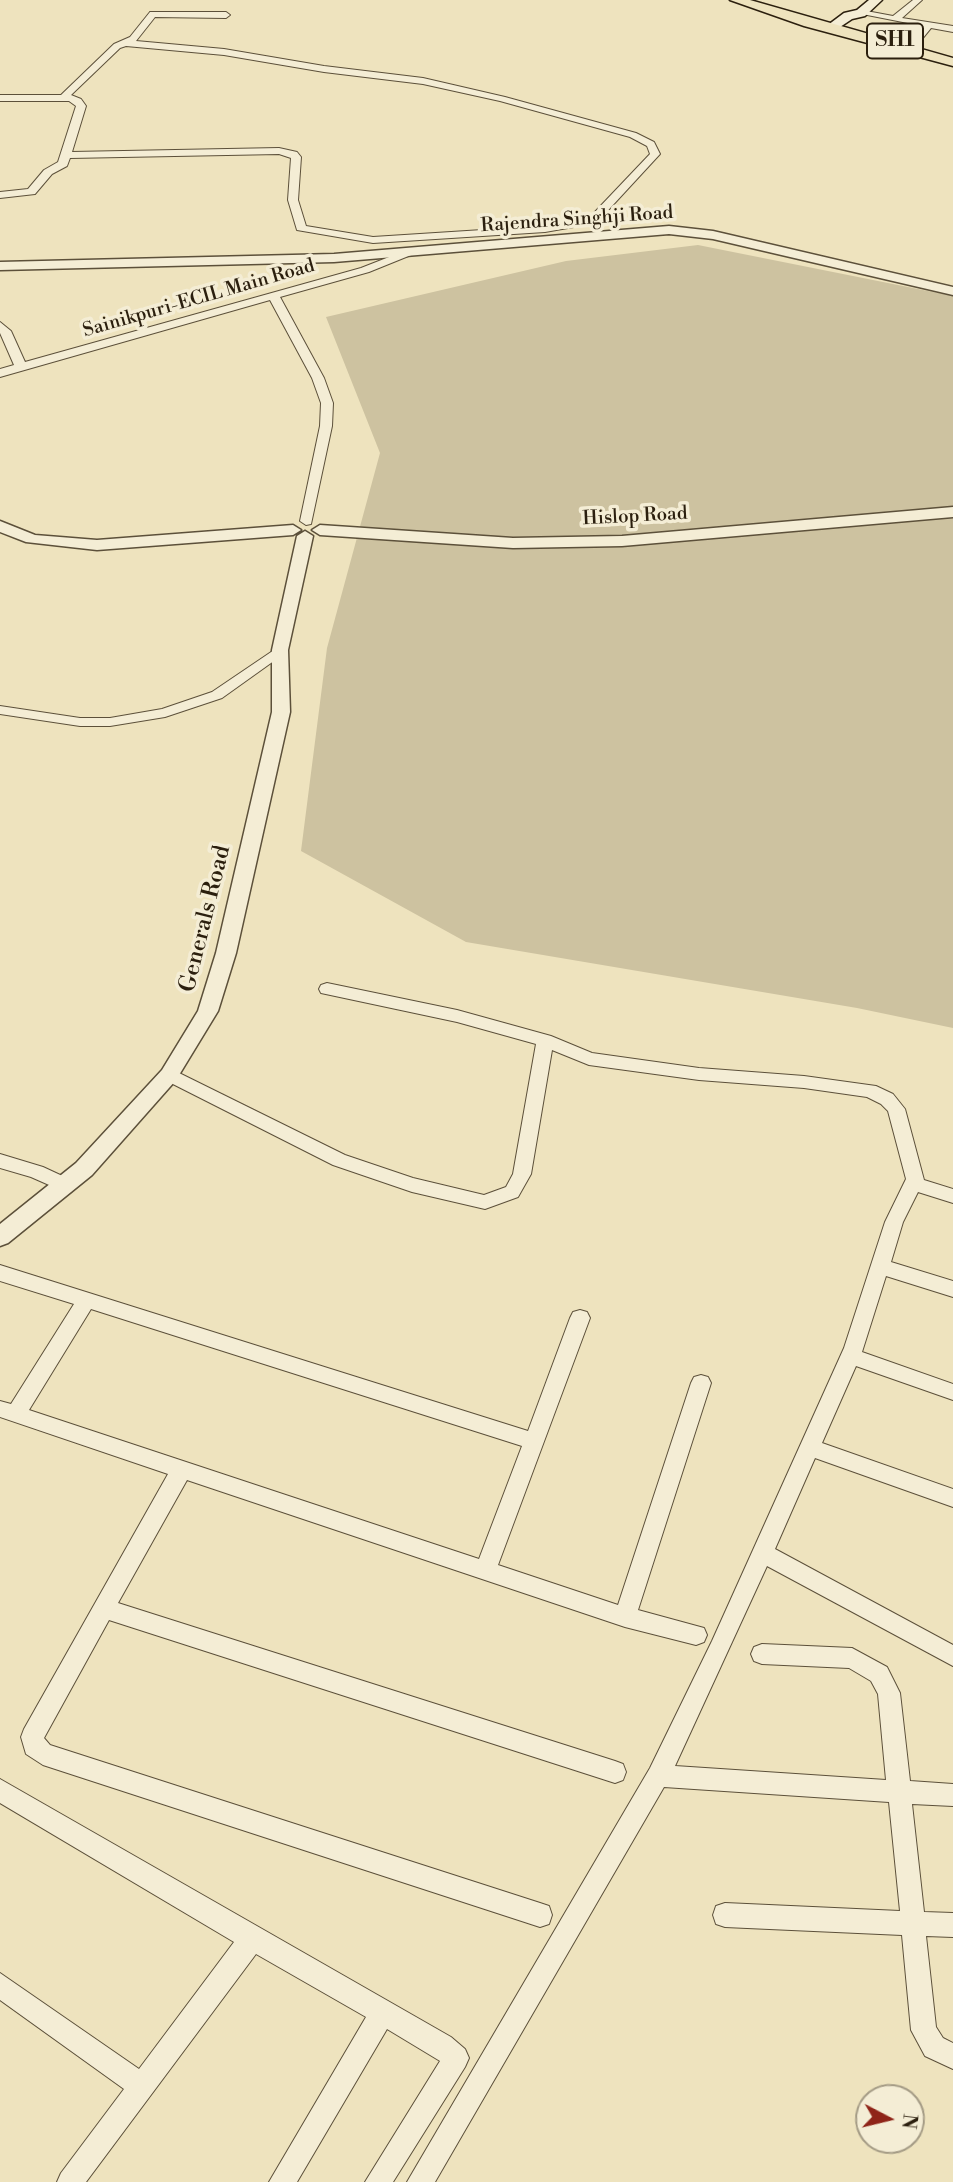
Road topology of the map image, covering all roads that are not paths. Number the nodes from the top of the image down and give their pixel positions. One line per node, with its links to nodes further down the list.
1 (737, 0): 7 (main road)
2 (751, 0): 7 (main road)
3 (877, 0): 8 (main road)
4 (918, 0): 6 (street)
5 (226, 15): 11 (street)
6 (894, 20): 8 (street); 9 (street)
7 (812, 21): 8 (main road); 8 (main road)
8 (844, 21): 12 (main road, SH1); 13 (main road, SH1)
9 (929, 26): 10 (street); 12 (street)
10 (953, 29)
11 (126, 43): 15 (street); 16 (street)
12 (914, 46): 13 (main road, SH1)
13 (953, 59)
14 (0, 98): 15 (street)
15 (63, 98): 16 (street)
16 (66, 155): 17 (street)
17 (0, 195)
18 (407, 253): 19 (street, Rajendra Singhji Road); 20 (street, Rajendra Singhji Road); 21 (street, Sainikpuri-ECIL Main Road)
19 (0, 266)
20 (953, 291)
21 (274, 297): 23 (street, Sainikpuri-ECIL Main Road); 27 (street)
22 (0, 325): 23 (street)
23 (21, 367): 24 (street, Sainikpuri-ECIL Main Road)
24 (0, 373)
25 (953, 512): 27 (street, Hislop Road)
26 (0, 526): 27 (street, Hislop Road)
27 (306, 529): 28 (street, Generals Road)
28 (279, 650): 29 (street); 32 (street, Generals Road)
29 (0, 710)
30 (327, 989): 31 (street)
31 (545, 1040): 32 (street); 34 (street)
32 (169, 1075): 35 (street, Generals Road)
33 (0, 1161): 35 (street)
34 (913, 1183): 36 (street); 38 (street)
35 (65, 1185): 37 (street, Generals Road)
36 (953, 1196)
37 (0, 1237)
38 (880, 1266): 40 (street); 43 (street)
39 (0, 1273): 41 (street)
40 (953, 1289)
41 (86, 1301): 46 (street); 47 (street)
42 (580, 1318): 47 (street)
43 (850, 1356): 45 (street); 48 (street)
44 (701, 1383): 54 (street)
45 (953, 1392)
46 (8, 1411): 49 (street)
47 (533, 1441): 52 (street)
48 (809, 1447): 50 (street); 51 (street)
49 (182, 1469): 52 (street); 53 (street)
50 (953, 1498)
51 (762, 1553): 57 (street); 59 (street)
52 (486, 1570): 54 (street)
53 (103, 1608): 58 (street); 63 (street)
54 (625, 1617): 55 (street)
55 (696, 1635)
56 (762, 1654): 61 (street)
57 (953, 1656)
58 (615, 1772)
59 (658, 1776): 61 (street); 75 (street)
60 (0, 1790): 67 (street)
61 (899, 1792): 62 (street); 65 (street)
62 (953, 1796)
63 (540, 1915)
64 (725, 1915): 65 (street)
65 (913, 1923): 66 (street); 70 (street)
66 (953, 1925)
67 (252, 1939): 69 (street); 71 (street)
68 (0, 1985): 71 (street)
69 (383, 2012): 72 (street); 74 (street)
70 (953, 2056)
71 (142, 2088): 73 (street)
72 (285, 2181)
73 (70, 2182)
74 (378, 2182)
75 (420, 2182)

